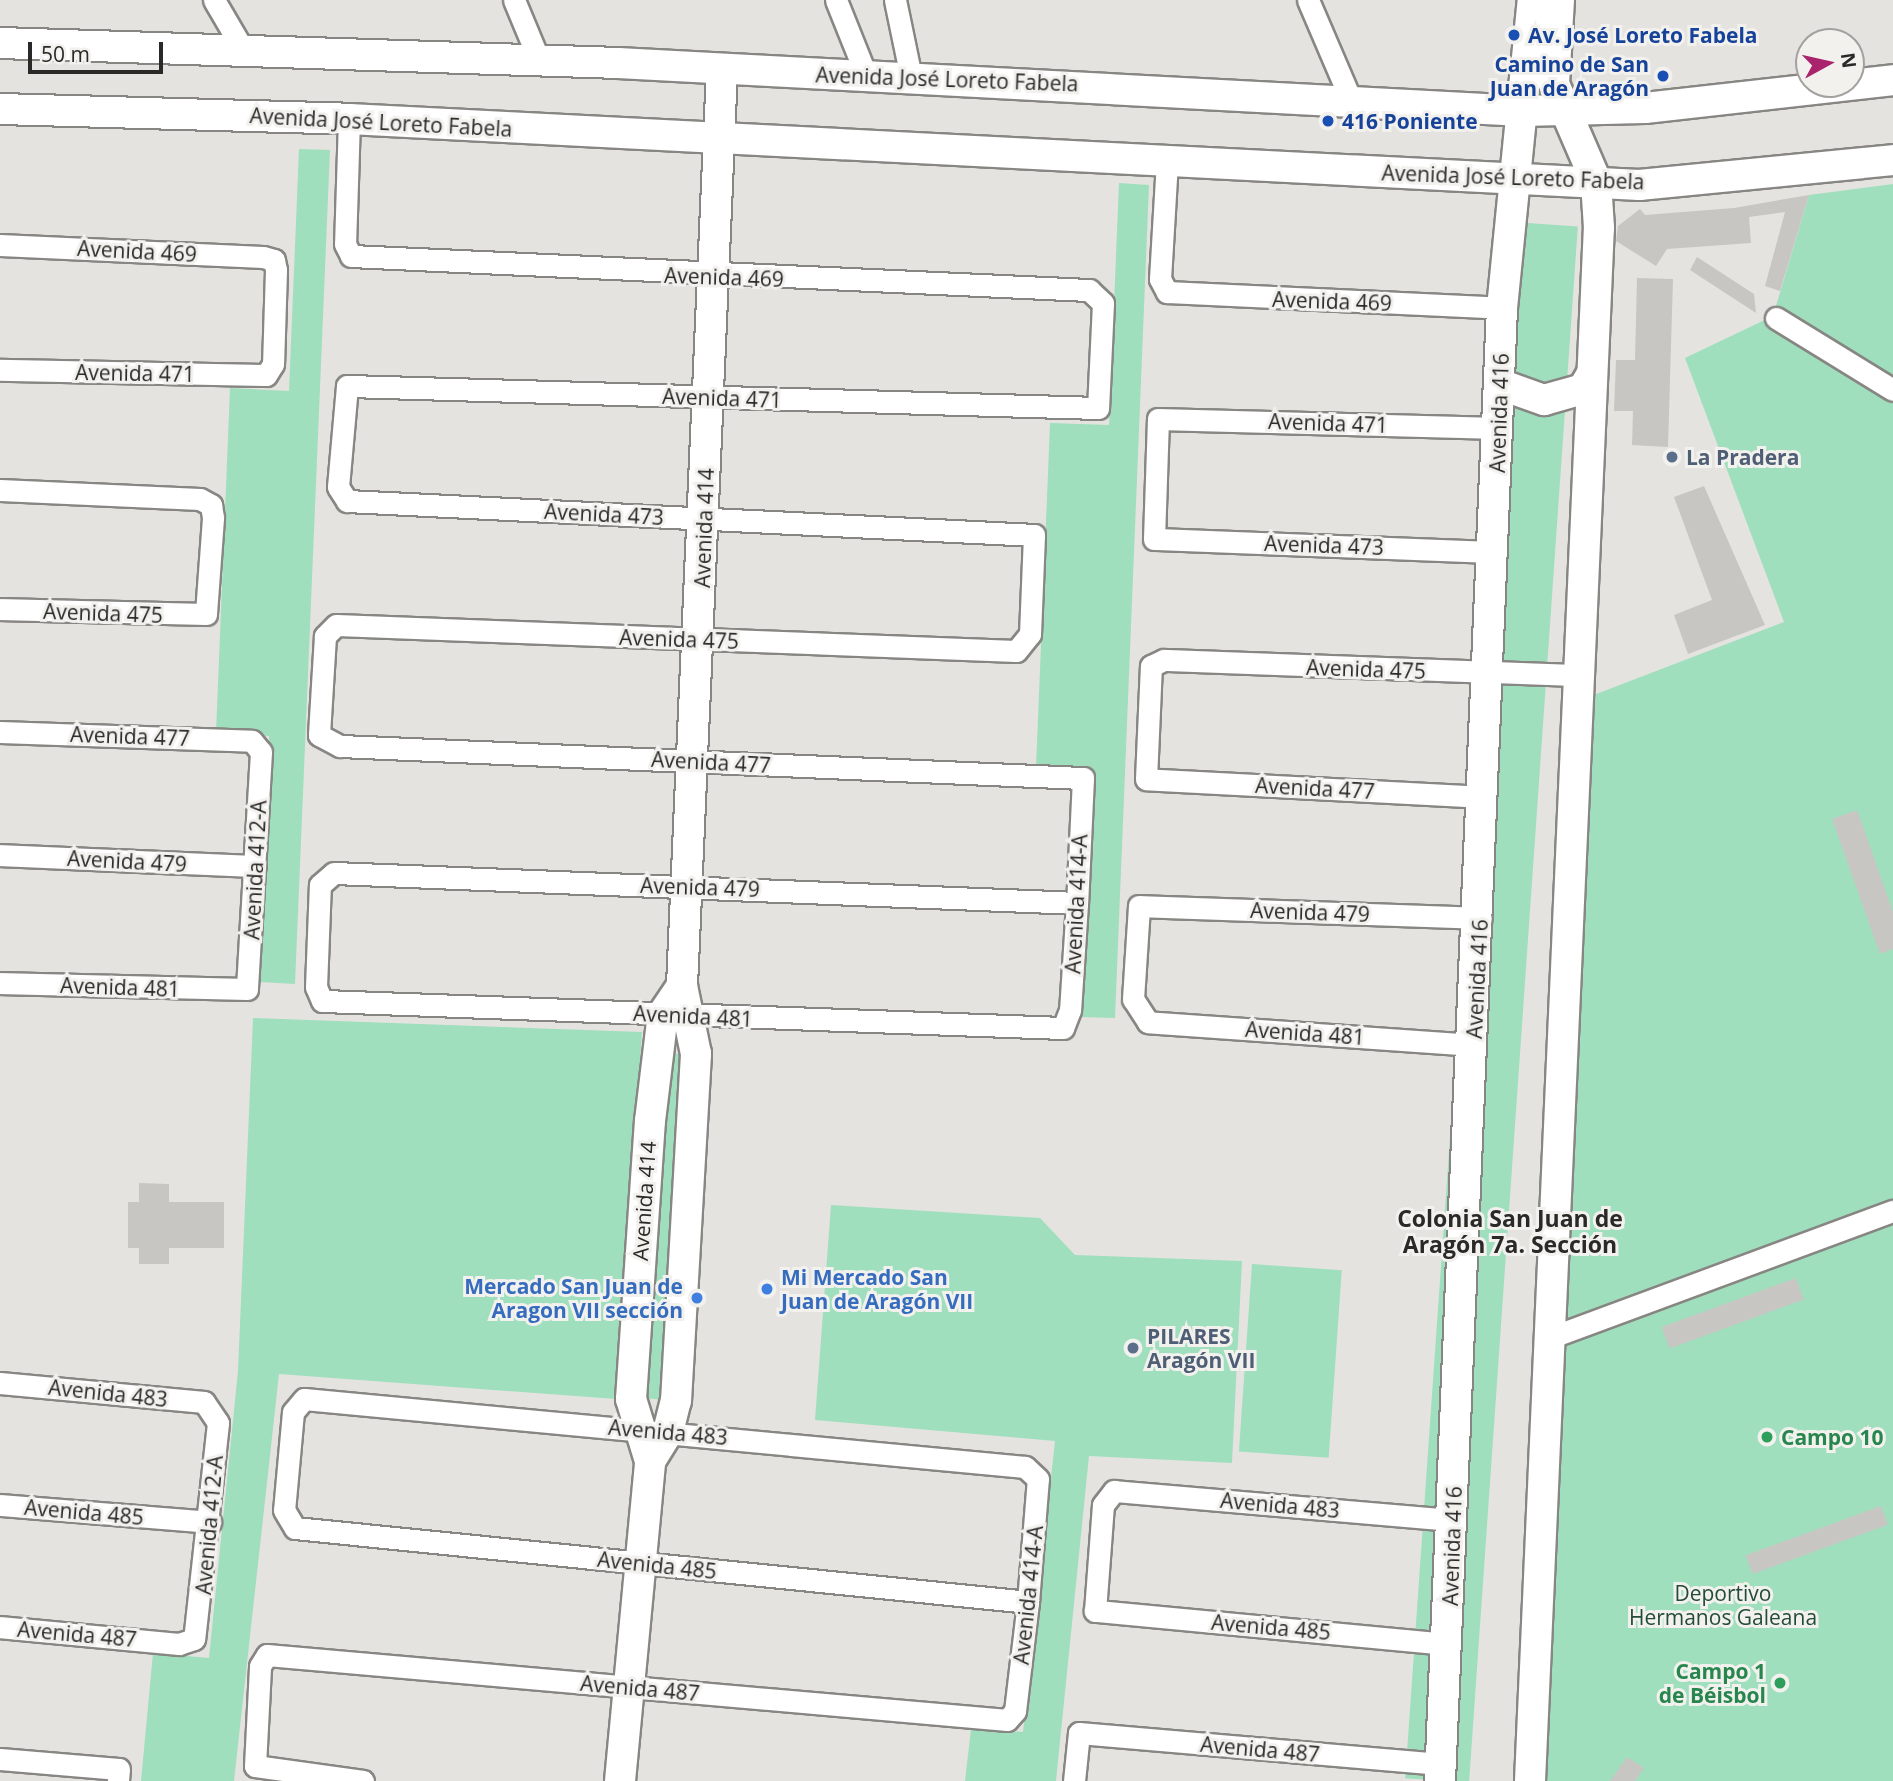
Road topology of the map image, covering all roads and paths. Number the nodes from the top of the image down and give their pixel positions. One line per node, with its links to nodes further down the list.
1 (214, 0): 9 (street)
2 (514, 0): 10 (street)
3 (836, 0): 12 (street)
4 (895, 0): 13 (street)
5 (1308, 0): 15 (street)
6 (1533, 0): 17 (street, Avenida 416)
7 (1559, 0): 18 (street)
8 (0, 43): 9 (street, Avenida José Loreto Fabela)
9 (242, 48): 10 (street, Avenida José Loreto Fabela)
10 (539, 60): 11 (street, Avenida José Loreto Fabela)
11 (722, 70): 12 (street, Avenida José Loreto Fabela); 20 (street, Avenida 414)
12 (866, 75): 13 (street, Avenida José Loreto Fabela)
13 (911, 77): 15 (street, Avenida José Loreto Fabela)
14 (1893, 80): 18 (street, Avenida José Loreto Fabela)
15 (1350, 98): 17 (street, Avenida José Loreto Fabela)
16 (0, 109): 19 (street, Avenida José Loreto Fabela)
17 (1523, 111): 18 (street, Avenida José Loreto Fabela); 23 (street, Avenida 416)
18 (1563, 112): 24 (street)
19 (349, 119): 20 (street, Avenida José Loreto Fabela); 26 (street, Avenida 469)
20 (720, 140): 22 (street, Avenida José Loreto Fabela); 26 (street, Avenida 414)
21 (1893, 160): 24 (street, Avenida José Loreto Fabela)
22 (1167, 161): 23 (street, Avenida José Loreto Fabela); 27 (street, Avenida 469)
23 (1511, 177): 24 (street, Avenida José Loreto Fabela); 27 (street, Avenida 416)
24 (1596, 181): 31 (street)
25 (0, 245): 30 (street, Avenida 469)
26 (713, 277): 34 (street, Avenida 414); 35 (street, Avenida 469)
27 (1502, 308): 32 (street, Avenida 416)
28 (1776, 318): 33 (street)
29 (0, 370): 30 (street, Avenida 471)
30 (269, 373)
31 (1591, 375): 32 (street); 46 (street)
32 (1499, 384): 36 (street, Avenida 416)
33 (1893, 390)
34 (709, 399): 35 (street, Avenida 471); 38 (street, Avenida 471); 39 (street, Avenida 414)
35 (1098, 408)
36 (1498, 428): 40 (street, Avenida 471); 41 (street, Avenida 416)
37 (0, 490): 42 (street, Avenida 475)
38 (343, 498): 39 (street, Avenida 473)
39 (704, 520): 43 (street, Avenida 414); 44 (street, Avenida 473)
40 (1154, 539): 41 (street, Avenida 473)
41 (1494, 552): 45 (street, Avenida 416)
42 (0, 609)
43 (699, 640): 44 (street, Avenida 475); 49 (street, Avenida 475); 50 (street, Avenida 414)
44 (1025, 646)
45 (1490, 674): 46 (street, Avenida 475); 52 (street, Avenida 475); 53 (street, Avenida 416)
46 (1578, 675): 92 (street)
47 (0, 732): 48 (street, Avenida 477)
48 (259, 745): 55 (street, Avenida 412-A)
49 (340, 746): 50 (street, Avenida 477)
50 (693, 761): 51 (street, Avenida 477); 56 (street, Avenida 414)
51 (1083, 778): 57 (street, Avenida 414-A)
52 (1146, 779): 53 (street, Avenida 477)
53 (1484, 797): 58 (street, Avenida 416)
54 (0, 855): 55 (street, Avenida 479)
55 (255, 866): 60 (street, Avenida 412-A)
56 (688, 886): 57 (street, Avenida 479); 61 (street, Avenida 479); 62 (street, Avenida 414)
57 (1077, 903): 64 (street, Avenida 414-A)
58 (1481, 918): 63 (street, Avenida 479); 65 (street, Avenida 416)
59 (0, 983): 60 (street, Avenida 481)
60 (240, 990)
61 (322, 1001): 62 (street, Avenida 481)
62 (677, 1015): 64 (street, Avenida 481); 70 (street, Avenida 414); 71 (street, Avenida 414)
63 (1138, 1015): 65 (street, Avenida 481)
64 (1063, 1028)
65 (1474, 1045): 75 (street, Avenida 416)
66 (1893, 1211): 67 (street)
67 (1560, 1334)
68 (0, 1383): 69 (street, Avenida 483)
69 (214, 1410): 76 (street, Avenida 412-A)
70 (637, 1429): 71 (street, Avenida 483); 72 (street, Avenida 414); 77 (street, Avenida 483)
71 (668, 1432): 72 (street, Avenida 414); 73 (street, Avenida 483)
72 (650, 1461): 78 (street, Avenida 414)
73 (1036, 1474): 79 (street, Avenida 414-A)
74 (0, 1504): 76 (street, Avenida 485)
75 (1453, 1520): 80 (street, Avenida 483); 83 (street, Avenida 416)
76 (210, 1522): 82 (street, Avenida 412-A)
77 (287, 1522): 78 (street, Avenida 485)
78 (642, 1563): 79 (street, Avenida 485); 84 (street, Avenida 414)
79 (1028, 1602): 85 (street, Avenida 414-A)
80 (1095, 1611): 83 (street, Avenida 485)
81 (0, 1627): 82 (street, Avenida 487)
82 (194, 1639)
83 (1447, 1644): 87 (street, Avenida 416)
84 (630, 1687): 85 (street, Avenida 487); 89 (street, Avenida 487); 90 (street, Avenida 414)
85 (1012, 1717)
86 (0, 1759): 88 (street)
87 (1441, 1773): 91 (street, Avenida 487)
88 (119, 1775)
89 (363, 1781)
90 (620, 1781)
91 (1074, 1781)
92 (1530, 1781)

